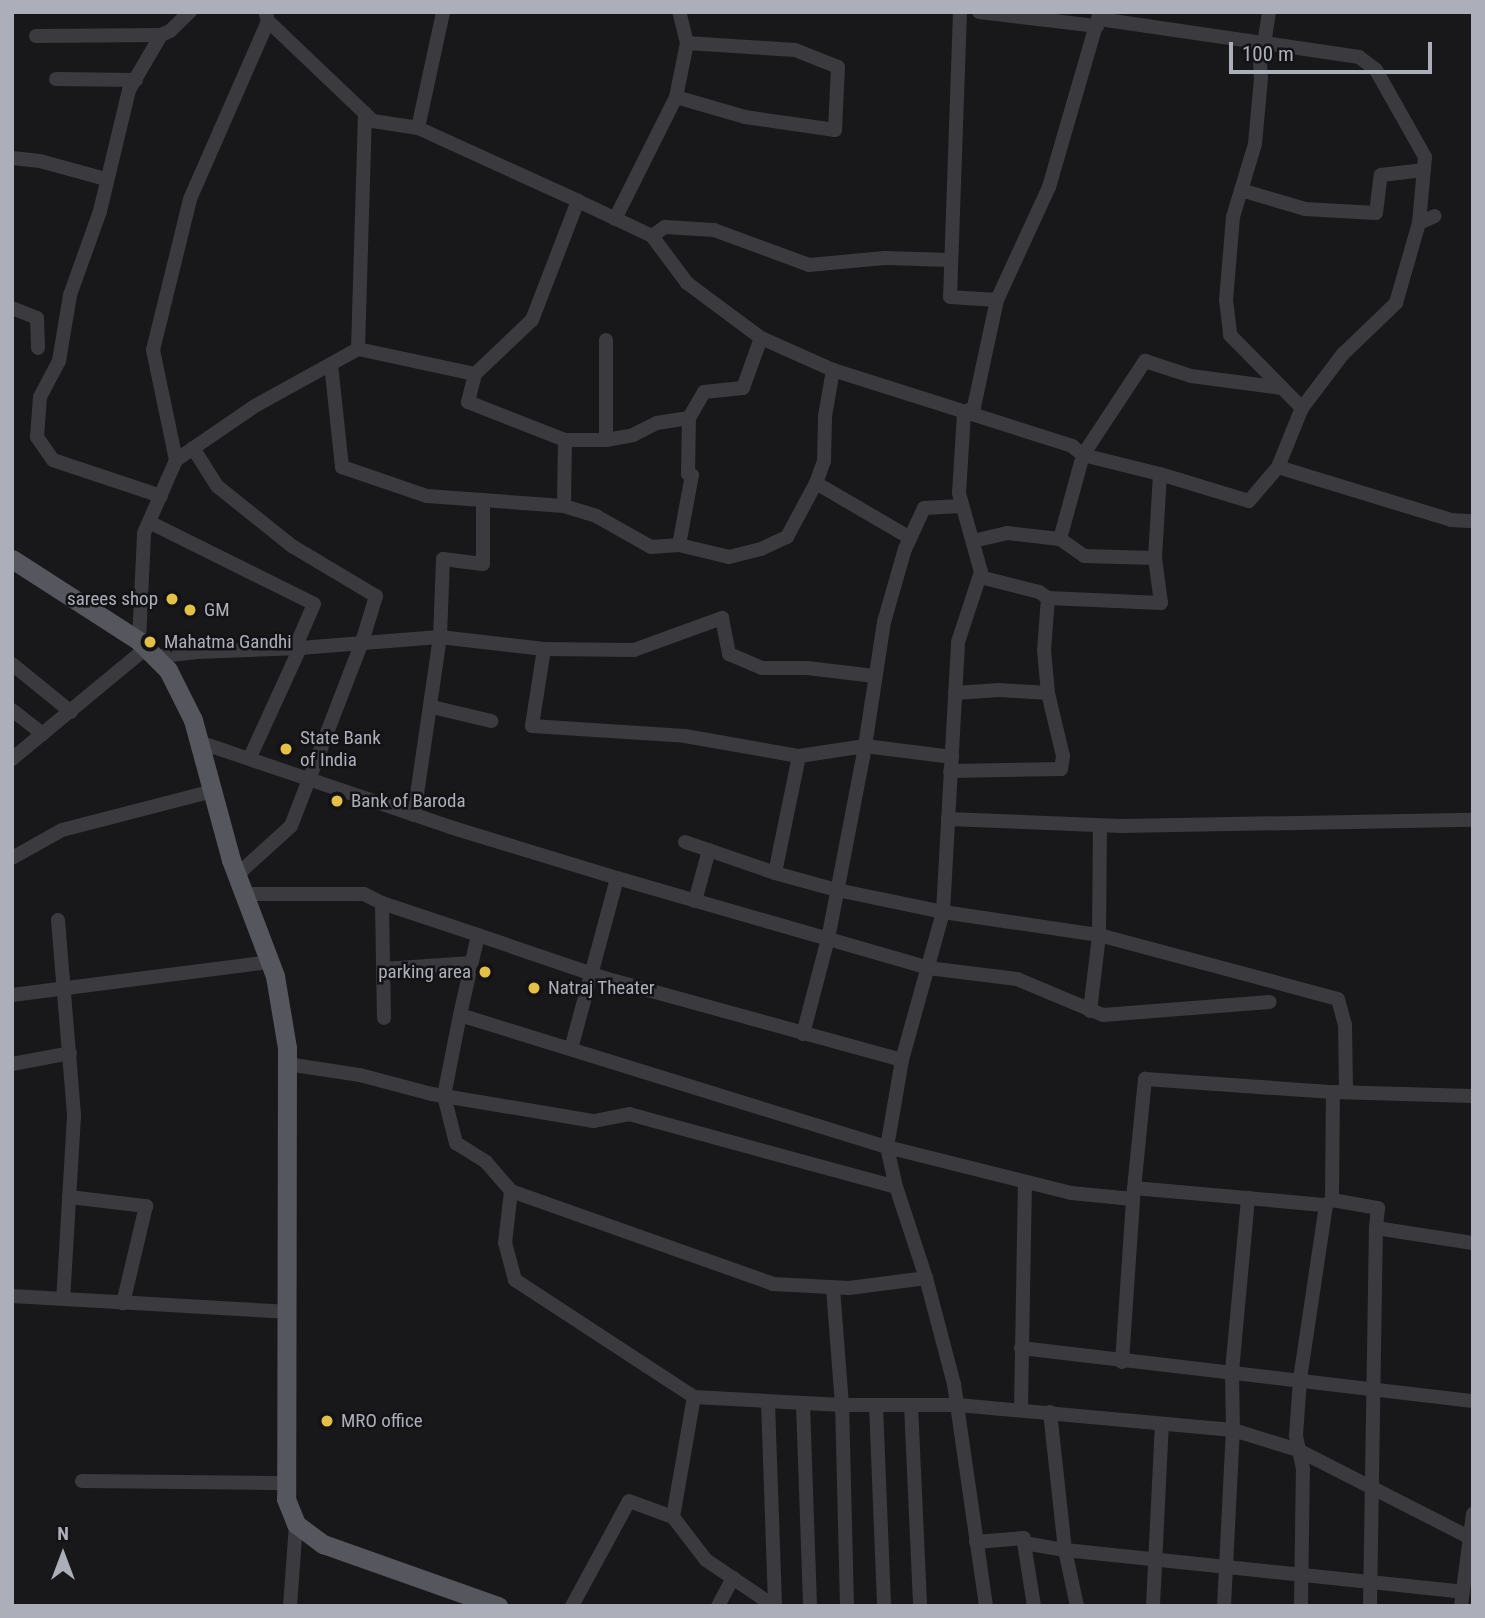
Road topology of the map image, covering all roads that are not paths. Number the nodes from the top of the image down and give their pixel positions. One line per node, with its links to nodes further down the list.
1 (190, 12): 10 (street)
2 (443, 12): 18 (street)
3 (667, 12): 12 (street)
4 (679, 12): 12 (street)
5 (960, 12): 28 (street)
6 (979, 12): 9 (street)
7 (1269, 12): 13 (street)
8 (267, 16): 17 (street); 46 (street)
9 (1099, 19): 13 (street); 29 (street)
10 (161, 35): 11 (street); 15 (street)
11 (36, 36)
12 (686, 37): 16 (street); 16 (street)
13 (1261, 44): 20 (street); 22 (street)
14 (56, 79): 15 (street)
15 (136, 80): 21 (street)
16 (676, 97): 25 (street)
17 (365, 113): 18 (street); 34 (street)
18 (418, 128): 23 (street)
19 (12, 158): 21 (street)
20 (1424, 170): 22 (street); 26 (street)
21 (106, 180): 50 (street)
22 (1241, 190): 38 (street)
23 (578, 201): 25 (street); 37 (street)
24 (1435, 216): 26 (street)
25 (615, 219): 27 (street)
26 (1419, 223): 39 (street)
27 (652, 236): 28 (street); 31 (street)
28 (951, 260): 29 (street)
29 (997, 300): 40 (street)
30 (12, 308): 33 (street)
31 (761, 338): 36 (street); 41 (street)
32 (606, 340): 43 (street)
33 (38, 348)
34 (358, 349): 35 (street); 37 (street)
35 (331, 363): 44 (street); 51 (street)
36 (834, 370): 40 (street); 49 (street)
37 (475, 374): 42 (street)
38 (1283, 388): 39 (street); 45 (street)
39 (1302, 408): 47 (street)
40 (964, 413): 45 (street); 53 (street)
41 (689, 418): 43 (street); 59 (street)
42 (565, 440): 43 (street); 52 (street)
43 (606, 440)
44 (193, 448): 46 (street); 65 (street)
45 (1083, 455): 48 (street); 57 (street)
46 (176, 460): 50 (street)
47 (1278, 467): 48 (street); 54 (street)
48 (1160, 474): 60 (street)
49 (816, 483): 56 (street); 59 (street)
50 (161, 496): 55 (street)
51 (484, 500): 52 (street); 64 (street)
52 (564, 506): 59 (street)
53 (961, 506): 56 (street); 58 (street)
54 (1473, 521)
55 (149, 522): 66 (street); 67 (street)
56 (910, 538): 70 (street)
57 (1060, 539): 58 (street); 60 (street)
58 (973, 541): 62 (street)
59 (679, 545)
60 (1155, 558): 63 (street)
61 (12, 559): 67 (main road)
62 (980, 576): 63 (street); 71 (street)
63 (1048, 598): 72 (street)
64 (440, 637): 65 (street); 68 (street); 73 (street)
65 (362, 642): 66 (street); 84 (street)
66 (298, 648): 67 (street); 81 (street)
67 (146, 649): 75 (street); 78 (main road)
68 (544, 649): 70 (street); 80 (street)
69 (12, 664): 75 (street)
70 (876, 676): 79 (street)
71 (955, 693): 72 (street); 83 (street)
72 (1048, 693): 83 (street)
73 (432, 707): 76 (street); 86 (street)
74 (12, 710): 77 (street)
75 (71, 712): 77 (street)
76 (491, 721)
77 (43, 734): 82 (street)
78 (199, 742): 81 (street); 85 (main road)
79 (865, 746): 80 (street); 83 (street); 96 (street)
80 (799, 756): 93 (street)
81 (250, 757): 84 (street)
82 (12, 759)
83 (951, 764): 87 (street)
84 (308, 778): 86 (street); 94 (street)
85 (213, 791): 92 (street); 94 (main road)
86 (414, 815): 95 (street)
87 (948, 820): 89 (street); 100 (street)
88 (1473, 820): 89 (street)
89 (1100, 826): 103 (street)
90 (685, 842): 91 (street)
91 (709, 850): 93 (street); 98 (street)
92 (12, 858)
93 (775, 873): 96 (street)
94 (237, 875): 97 (main road)
95 (617, 878): 98 (street); 109 (street)
96 (837, 890): 100 (street); 104 (street)
97 (245, 894): 99 (street); 105 (main road)
98 (695, 901): 104 (street)
99 (382, 903): 102 (street); 108 (street)
100 (943, 912): 103 (street); 107 (street)
101 (58, 920): 110 (street)
102 (478, 935): 106 (street); 109 (street)
103 (1099, 935): 113 (street); 122 (street)
104 (828, 939): 107 (street); 116 (street)
105 (270, 962): 110 (street); 121 (main road)
106 (471, 963): 108 (street); 114 (street)
107 (928, 968): 113 (street); 119 (street)
108 (383, 969): 115 (street)
109 (591, 973): 116 (street); 117 (street)
110 (66, 987): 111 (street); 118 (street)
111 (12, 995)
112 (1269, 1002): 113 (street)
113 (1090, 1012)
114 (460, 1015): 117 (street); 123 (street)
115 (384, 1018)
116 (803, 1034): 119 (street)
117 (571, 1049): 125 (street)
118 (70, 1053): 120 (street); 130 (street)
119 (902, 1060): 125 (street)
120 (12, 1064)
121 (287, 1064): 123 (street); 140 (main road)
122 (1339, 1092): 124 (street); 129 (street); 132 (street)
123 (444, 1097): 127 (street); 128 (street)
124 (1473, 1097)
125 (887, 1147): 126 (street); 127 (street)
126 (1025, 1182): 129 (street); 141 (street)
127 (896, 1187): 135 (street)
128 (511, 1191): 136 (street); 146 (street)
129 (1134, 1194): 131 (street); 142 (street)
130 (69, 1197): 138 (street); 139 (street)
131 (1248, 1198): 132 (street); 143 (street)
132 (1329, 1202): 133 (street); 144 (street)
133 (1376, 1228): 134 (street); 145 (street)
134 (1473, 1243)
135 (926, 1278): 136 (street); 153 (street)
136 (833, 1287): 150 (street)
137 (12, 1296): 138 (street)
138 (63, 1299): 139 (street)
139 (123, 1303): 140 (street)
140 (287, 1312): 160 (main road)
141 (1021, 1348): 142 (street); 154 (street)
142 (1122, 1362): 143 (street)
143 (1232, 1371): 144 (street); 157 (street)
144 (1300, 1379): 145 (street); 158 (street)
145 (1372, 1388): 147 (street); 161 (street)
146 (694, 1397): 148 (street); 163 (street)
147 (1473, 1401)
148 (768, 1403): 149 (street); 179 (street)
149 (803, 1404): 150 (street); 180 (street)
150 (842, 1405): 151 (street); 181 (street)
151 (876, 1405): 152 (street); 182 (street)
152 (911, 1405): 153 (street); 183 (street)
153 (958, 1405): 154 (street); 166 (street)
154 (1021, 1409): 155 (street)
155 (1050, 1412): 156 (street); 168 (street)
156 (1162, 1424): 157 (street); 169 (street)
157 (1233, 1430): 158 (street); 170 (street)
158 (1298, 1450): 161 (street); 171 (street)
159 (82, 1481): 160 (street)
160 (286, 1483): 164 (main road)
161 (1374, 1487): 165 (street); 173 (street)
162 (1473, 1514): 165 (street)
163 (673, 1517): 172 (street); 177 (street)
164 (296, 1524): 175 (street); 176 (main road)
165 (1471, 1539): 174 (street)
166 (976, 1542): 167 (street); 184 (street)
167 (1024, 1543): 168 (street); 185 (street)
168 (1065, 1550): 169 (street); 186 (street)
169 (1154, 1559): 170 (street); 187 (street)
170 (1225, 1566): 171 (street); 188 (street)
171 (1302, 1574): 173 (street); 189 (street)
172 (733, 1578): 178 (street); 179 (street)
173 (1371, 1581): 174 (street); 190 (street)
174 (1462, 1599)
175 (290, 1606)
176 (498, 1606)
177 (572, 1606)
178 (718, 1606)
179 (774, 1606)
180 (810, 1606)
181 (847, 1606)
182 (884, 1606)
183 (920, 1606)
184 (986, 1606)
185 (1034, 1606)
186 (1077, 1606)
187 (1153, 1606)
188 (1224, 1606)
189 (1301, 1606)
190 (1370, 1606)

